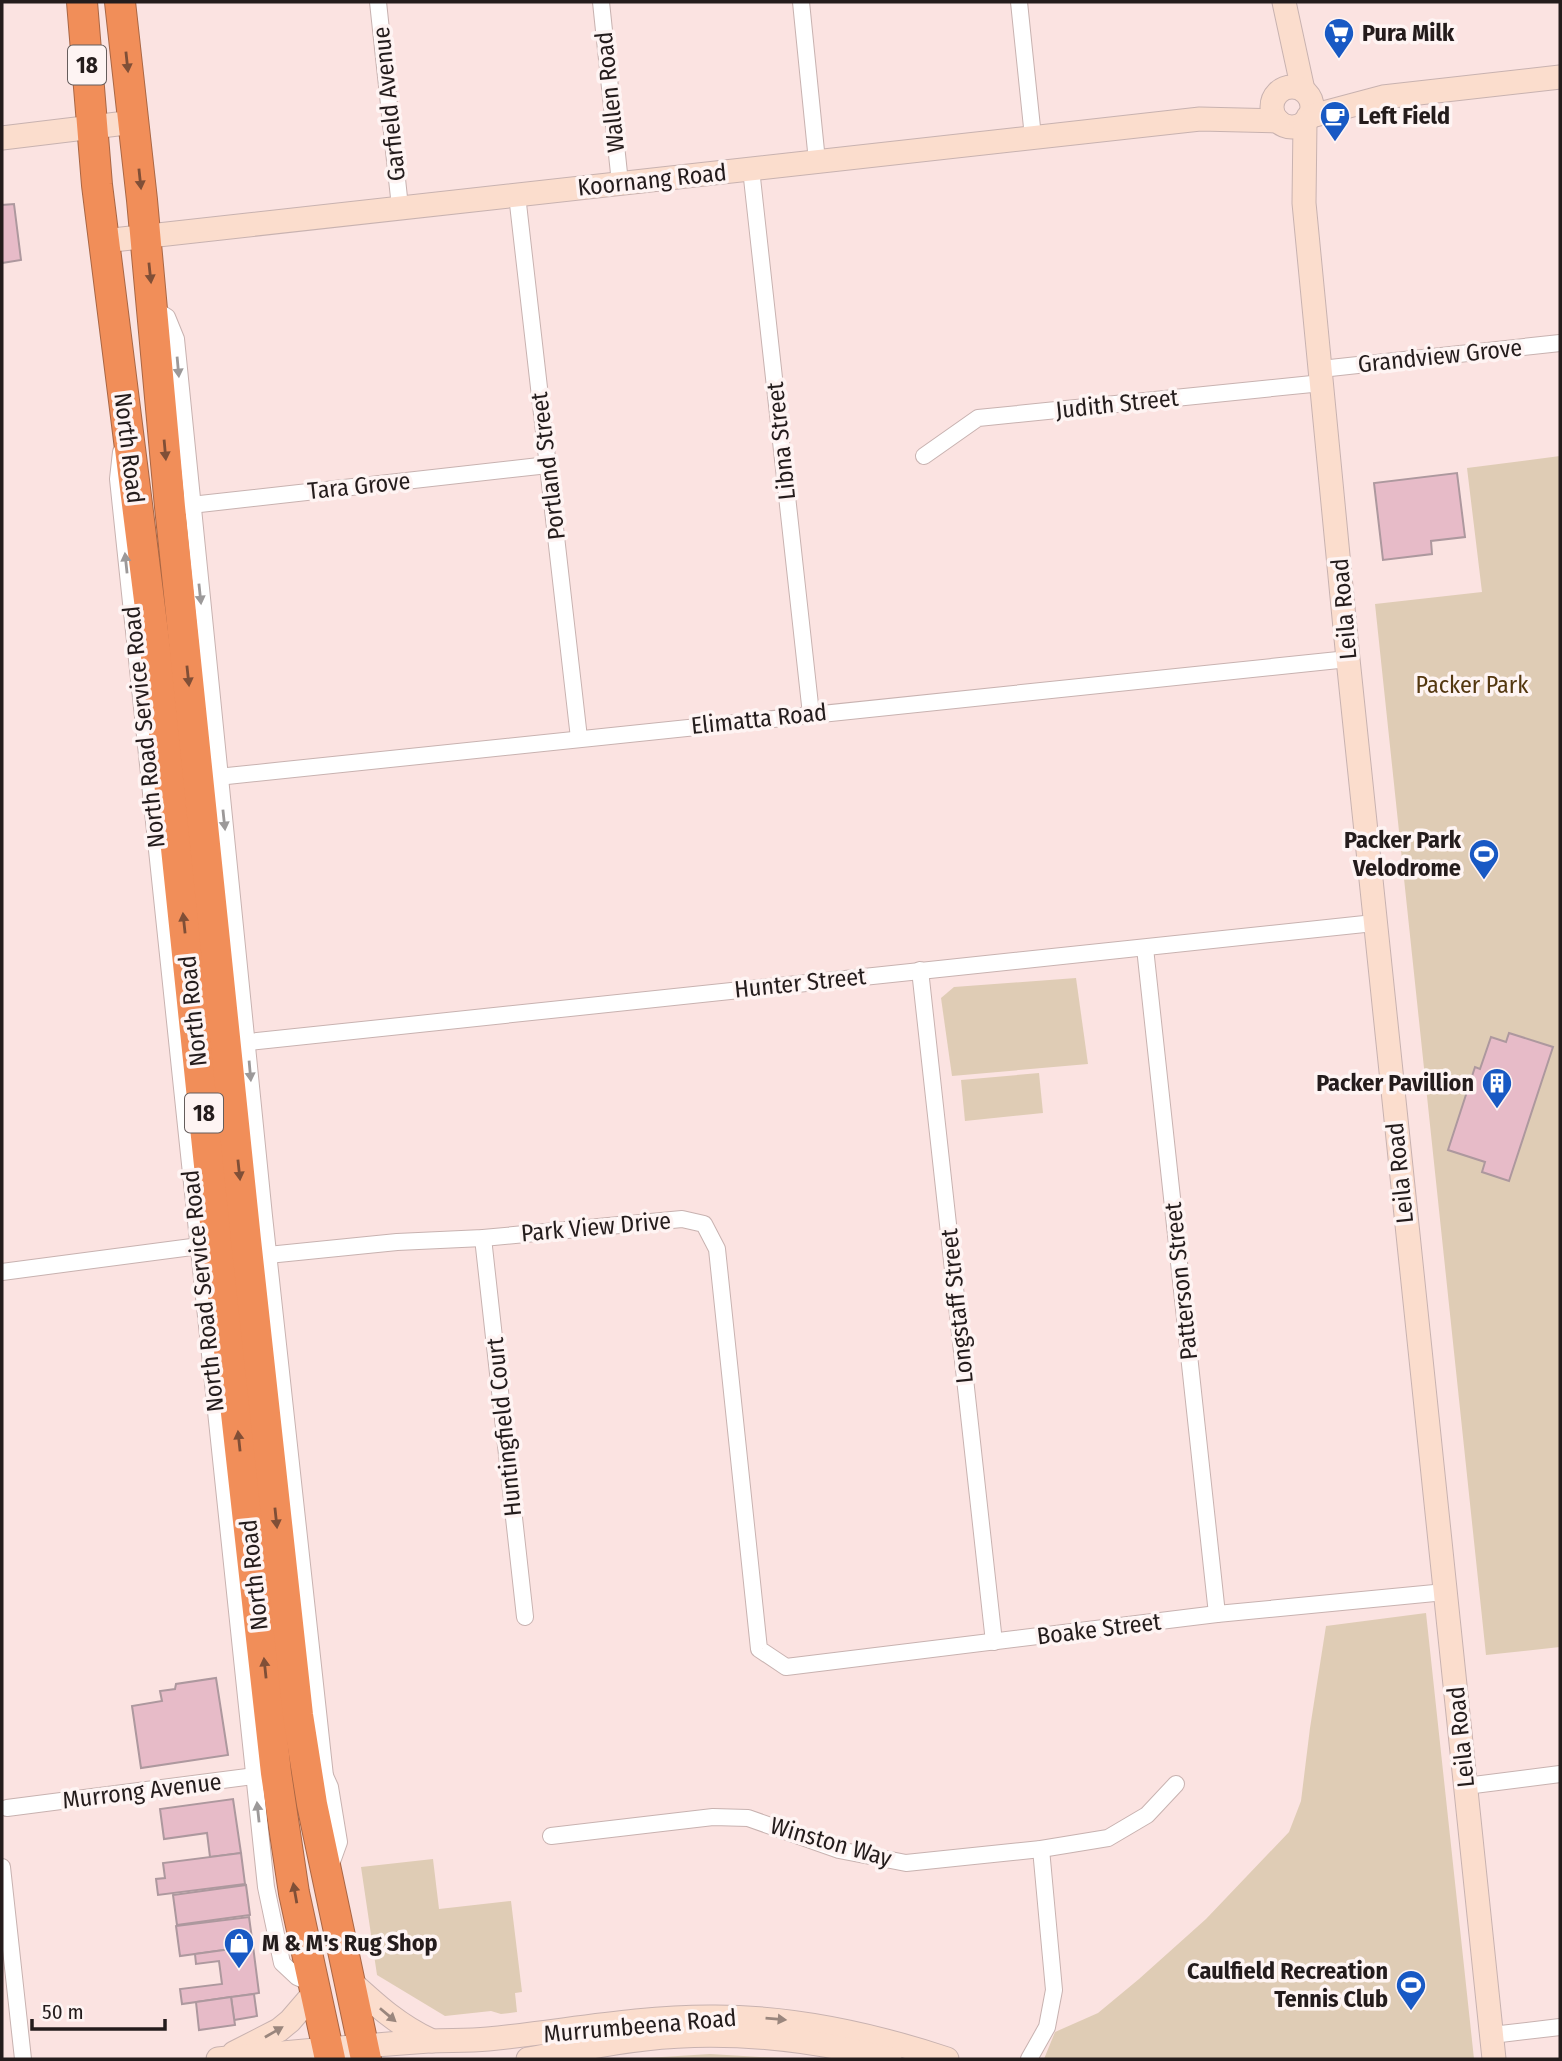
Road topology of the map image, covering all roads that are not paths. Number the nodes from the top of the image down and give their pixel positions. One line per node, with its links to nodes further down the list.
1 (82, 2): 13 (highway, North Road / 18)
2 (121, 2): 12 (highway, North Road / 18, one-way to 12)
3 (378, 2): 20 (street, Garfield Avenue)
4 (601, 2): 18 (street, Wallen Road)
5 (801, 2): 16 (street)
6 (1019, 2): 14 (street)
7 (1284, 5): 9 (street, Leila Road); 11 (street, Leila Road)
8 (1560, 78): 10 (street, Koornang Road)
9 (1304, 92): 10 (street, Koornang Road); 11 (street, Koornang Road)
10 (1383, 97): 11 (street, Koornang Road)
11 (1288, 113): 14 (street, Koornang Road); 24 (street, Leila Road)
12 (134, 121): 13 (street); 21 (highway, North Road / 18, one-way to 21)
13 (91, 127): 15 (street); 22 (highway, North Road / 18)
14 (1033, 137): 16 (street, Koornang Road)
15 (2, 138)
16 (817, 161): 17 (street, Koornang Road)
17 (751, 169): 18 (street, Koornang Road); 30 (street, Libna Street)
18 (620, 183): 19 (street, Koornang Road)
19 (517, 195): 20 (street, Koornang Road); 27 (street, Portland Street)
20 (400, 207): 21 (street, Koornang Road)
21 (146, 237): 22 (street, Koornang Road); 28 (highway, North Road / 18, one-way to 28)
22 (104, 241): 25 (highway, North Road / 18)
23 (1560, 343): 24 (street, Grandview Grove)
24 (1321, 376): 26 (street, Judith Street); 29 (street, Leila Road)
25 (125, 413): 32 (highway, North Road / 18); 38 (street, North Road Service Road, one-way to 25)
26 (924, 456)
27 (548, 465): 28 (street, Tara Grove); 31 (street, Portland Street)
28 (181, 506): 32 (highway, North Road / 18, one-way to 32)
29 (1348, 659): 30 (street, Elimatta Road); 33 (street, Leila Road)
30 (811, 714): 31 (street, Elimatta Road)
31 (579, 738): 32 (street, Elimatta Road)
32 (196, 779): 36 (highway, North Road / 18, one-way to 36); 38 (highway, North Road / 18, one-way to 32)
33 (1374, 923): 34 (street, Hunter Street); 40 (street, Leila Road)
34 (1145, 948): 35 (street, Hunter Street); 41 (street, Patterson Street)
35 (920, 970): 36 (street, Hunter Street); 43 (street, Longstaff Street)
36 (237, 1044): 38 (highway, North Road / 18, one-way to 38)
37 (483, 1238): 38 (street, Park View Drive); 42 (street, Huntingfield Court); 44 (street, Park View Drive)
38 (232, 1246): 39 (street, Park View Drive); 46 (highway, North Road / 18, one-way to 38); 47 (street, North Road Service Road); 50 (highway, North Road / 18, one-way to 50)
39 (2, 1272)
40 (1445, 1591): 41 (street, Boake Street); 49 (street, Leila Road)
41 (1217, 1614): 43 (street, Boake Street)
42 (525, 1617)
43 (994, 1642): 44 (street, Boake Street)
44 (759, 1649)
45 (1560, 1774): 49 (street)
46 (265, 1775): 51 (street, Murrong Avenue); 57 (highway, North Road / 18, one-way to 46)
47 (325, 1776): 50 (street, North Road Service Road); 55 (street)
48 (1176, 1784): 53 (street, Winston Way)
49 (1466, 1786): 59 (street, Leila Road)
50 (313, 1804): 55 (highway, North Road / 18)
51 (4, 1808)
52 (551, 1836): 53 (street, Winston Way)
53 (1041, 1849): 68 (street)
54 (2, 1867): 63 (street)
55 (327, 1876): 56 (highway, North Road / 18)
56 (348, 1980): 60 (street, one-way to 60); 61 (highway, North Road / 18)
57 (314, 1988): 62 (highway, North Road / 18); 64 (street, one-way to 57)
58 (1560, 2027): 59 (street)
59 (1492, 2035): 69 (street, Leila Road)
60 (432, 2041): 61 (street, Murrumbeena Road); 67 (street, Murrumbeena Road, one-way to 67)
61 (365, 2053): 62 (street, Murrumbeena Road)
62 (329, 2054): 64 (street, Murrumbeena Road)
63 (23, 2059)
64 (220, 2059)
65 (528, 2059): 66 (street, Murrumbeena Road)
66 (890, 2059)
67 (947, 2059)
68 (1029, 2059)
69 (1494, 2059)

